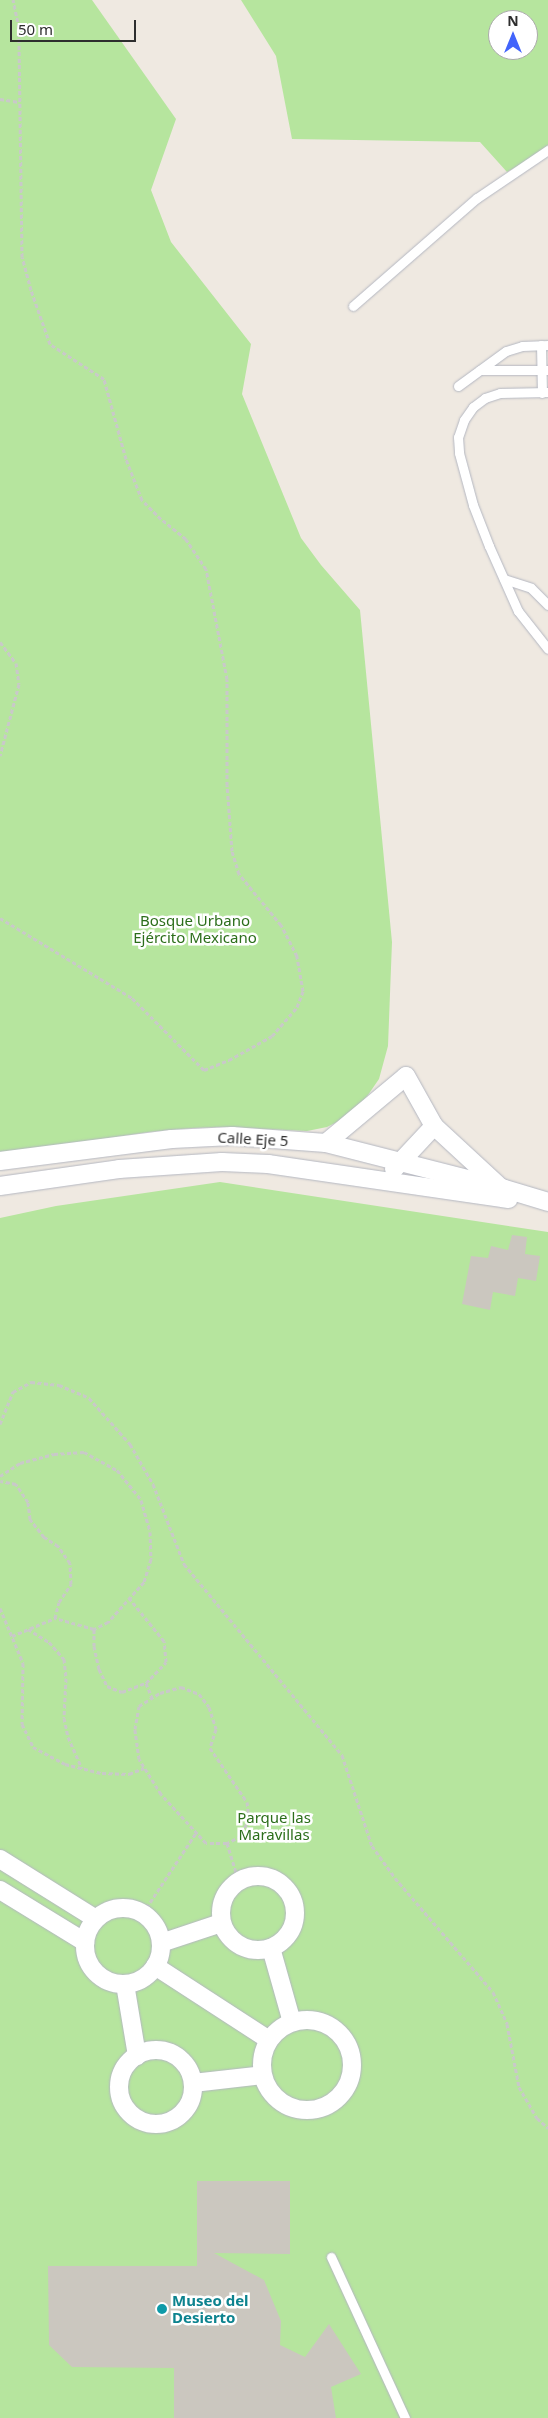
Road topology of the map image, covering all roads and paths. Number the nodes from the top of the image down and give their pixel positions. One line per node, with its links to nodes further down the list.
1 (13, 0): 3 (path)
2 (0, 99): 3 (path)
3 (19, 102): 16 (path)
4 (548, 150): 5 (lane)
5 (353, 306)
6 (544, 345): 7 (lane); 8 (lane)
7 (480, 370): 8 (lane); 9 (lane)
8 (545, 370): 10 (lane)
9 (458, 386)
10 (545, 392): 11 (lane)
11 (504, 579): 12 (lane); 14 (lane)
12 (548, 606)
13 (0, 642): 15 (path)
14 (548, 650)
15 (0, 756)
16 (0, 918)
17 (434, 1126): 18 (street); 20 (street); 23 (street)
18 (326, 1143): 19 (street, Calle Eje 5); 20 (street, Calle Eje 5)
19 (0, 1161)
20 (402, 1162): 21 (street); 23 (street, Calle Eje 5)
21 (381, 1181): 22 (street, Calle Eje 5); 23 (street, Calle Eje 5)
22 (0, 1186)
23 (501, 1193): 24 (street)
24 (543, 1201)
25 (0, 1424): 56 (path)
26 (0, 1476): 28 (path)
27 (0, 1481): 30 (path)
28 (130, 1598): 32 (path); 34 (path)
29 (0, 1608): 33 (path)
30 (55, 1618): 31 (path); 32 (path)
31 (28, 1629): 33 (path); 36 (path)
32 (94, 1629): 34 (path)
33 (12, 1636): 36 (path)
34 (146, 1683): 35 (path)
35 (152, 1698): 37 (path); 39 (path)
36 (82, 1768): 37 (path)
37 (144, 1768): 38 (path)
38 (196, 1832): 39 (path); 43 (path)
39 (227, 1843): 41 (path)
40 (0, 1858): 44 (street)
41 (238, 1880): 45 (street); 48 (street)
42 (0, 1890): 46 (street)
43 (143, 1914): 44 (street); 47 (street)
44 (96, 1919): 46 (street)
45 (221, 1923): 47 (street); 48 (street)
46 (85, 1942): 50 (street)
47 (161, 1943): 49 (street)
48 (271, 1948): 51 (street)
49 (155, 1966): 50 (street); 52 (street)
50 (125, 1984): 53 (street)
51 (292, 2022): 52 (street); 54 (street)
52 (269, 2040): 54 (street)
53 (137, 2056): 55 (street); 55 (street)
54 (263, 2075): 55 (street)
55 (193, 2083)
56 (548, 2128)
57 (331, 2257): 58 (lane)
58 (405, 2418)

